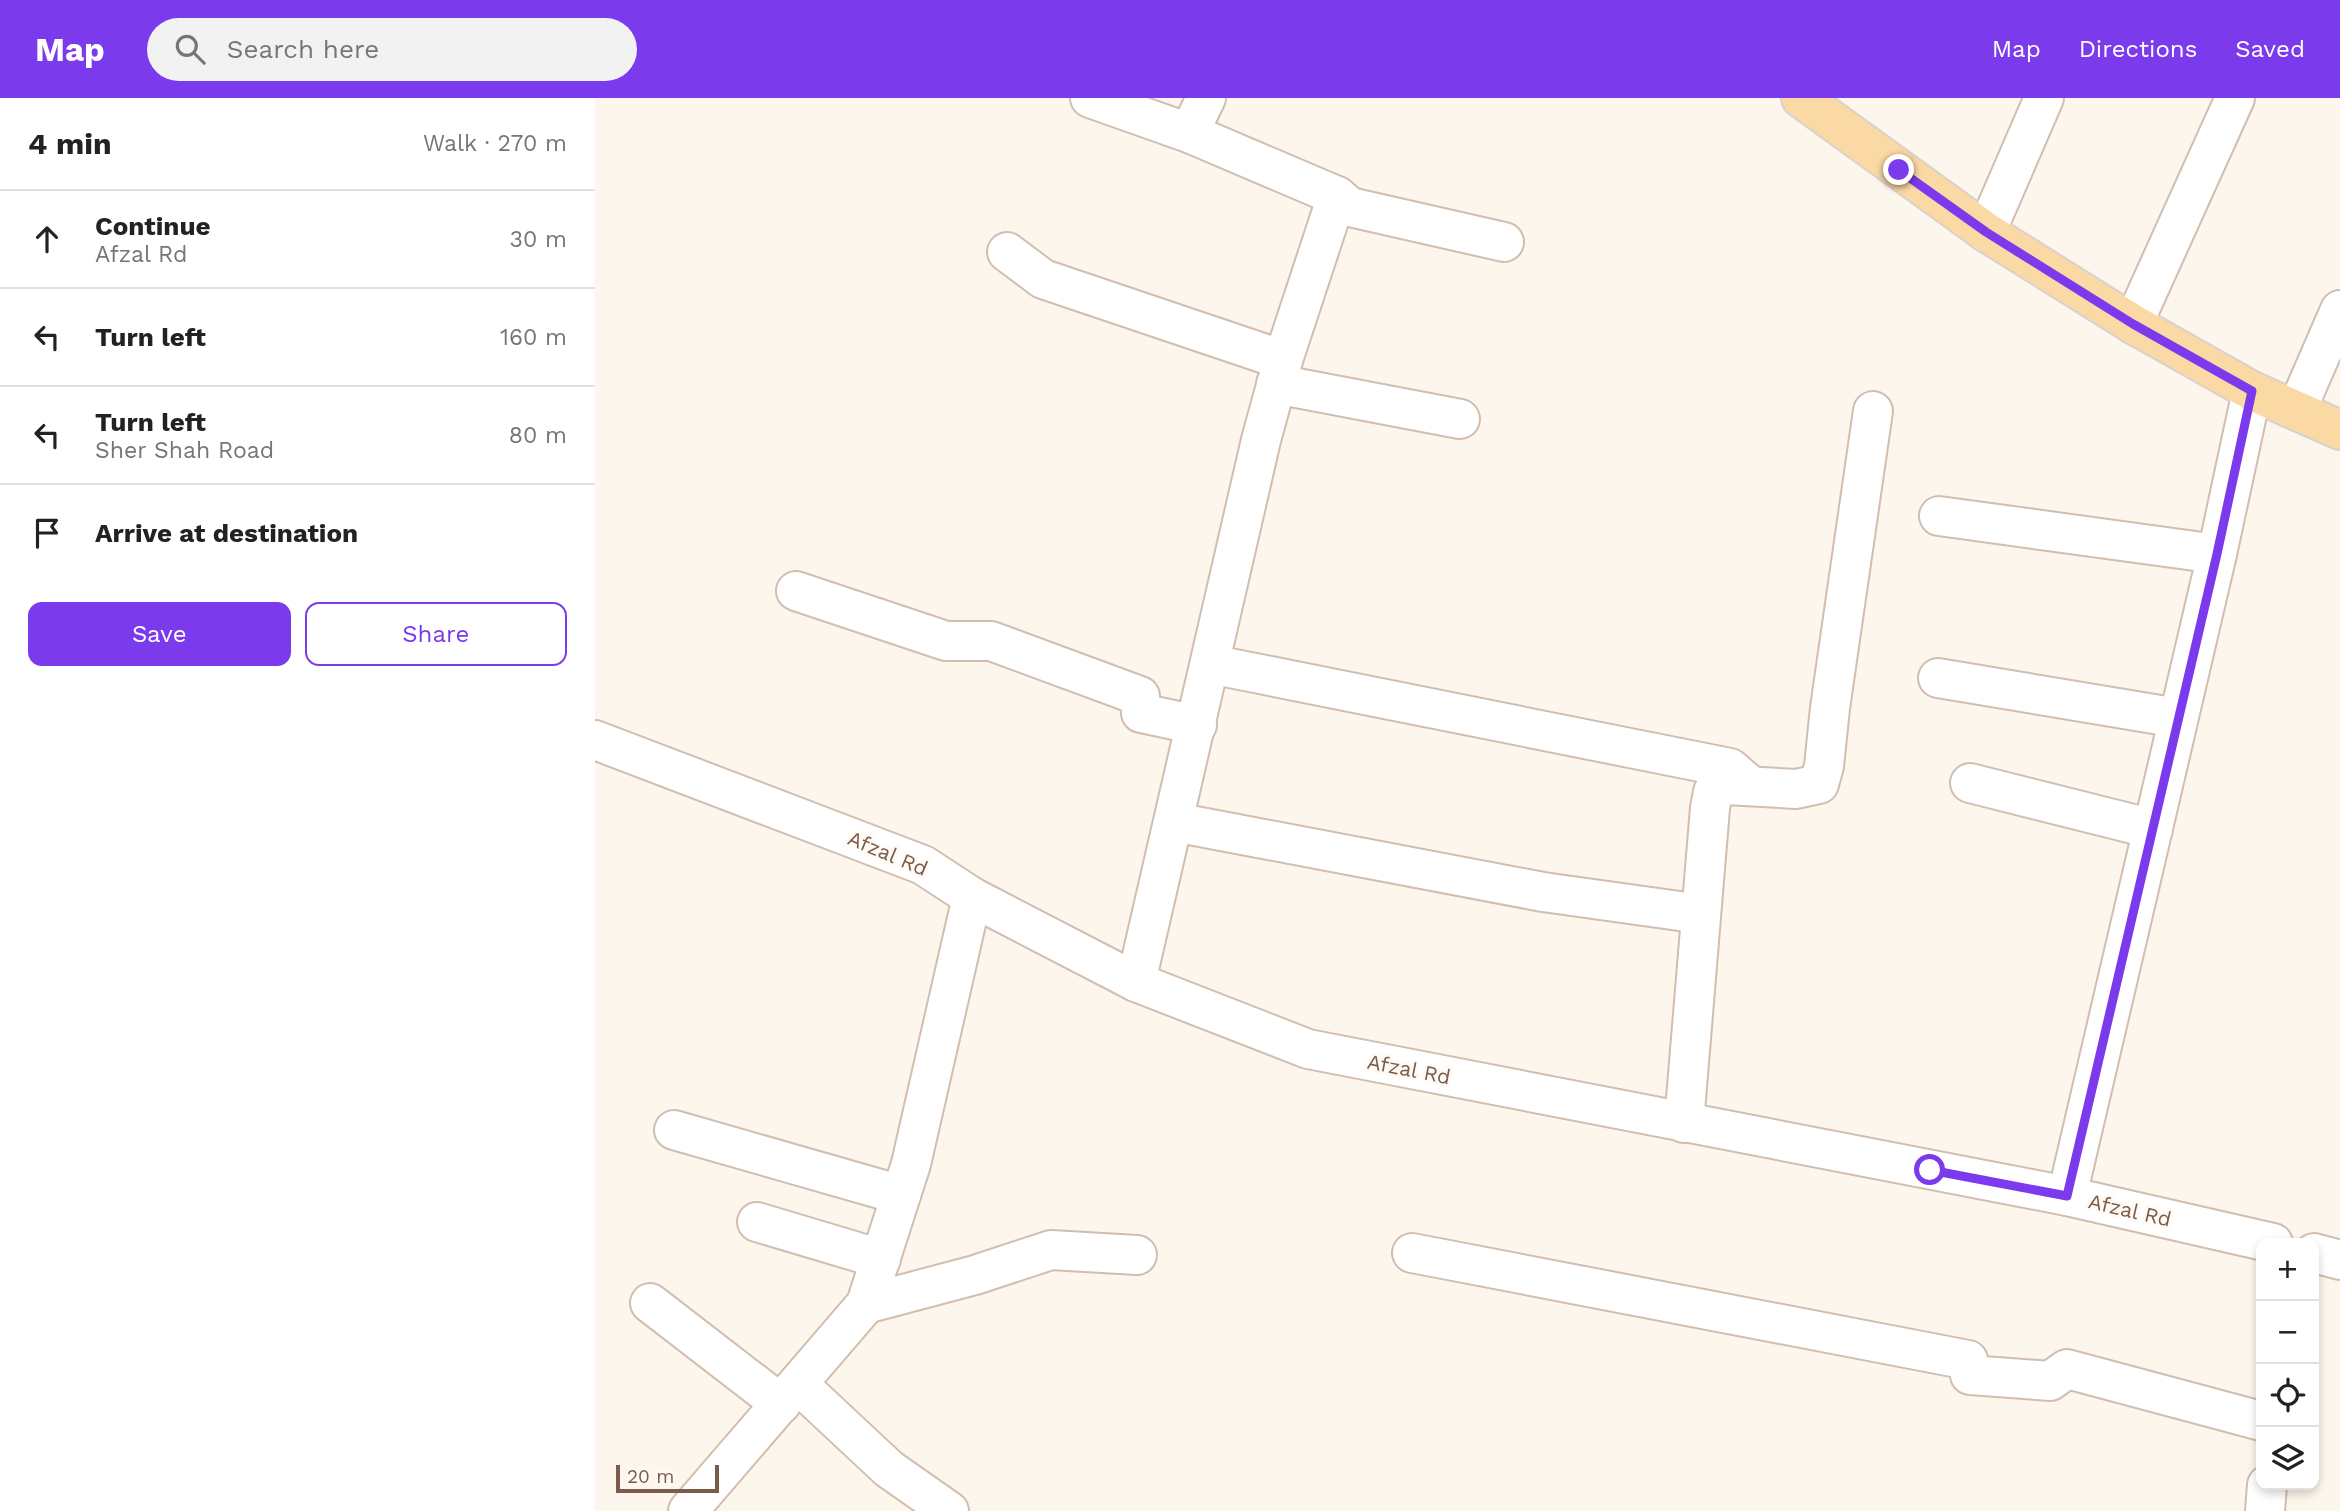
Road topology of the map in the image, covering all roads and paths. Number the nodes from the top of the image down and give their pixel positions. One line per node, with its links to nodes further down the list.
1 (1090, 98): 6 (street)
2 (1206, 98): 6 (street)
3 (1801, 98): 8 (main road)
4 (2044, 98): 8 (street)
5 (2235, 98): 12 (street)
6 (1189, 133): 7 (street)
7 (1337, 196): 9 (street); 13 (street)
8 (1986, 232): 12 (main road)
9 (1504, 242)
10 (1007, 252): 13 (street)
11 (2340, 310): 15 (street)
12 (2133, 324): 14 (main road)
13 (1279, 372): 17 (street); 22 (street)
14 (2252, 391): 15 (main road); 20 (street)
15 (2297, 409): 18 (main road)
16 (1873, 411): 28 (street)
17 (1459, 419)
18 (2340, 430)
19 (1940, 516): 20 (street)
20 (2217, 554): 24 (street)
21 (796, 591): 25 (street)
22 (1210, 664): 25 (street); 28 (street)
23 (1938, 678): 24 (street)
24 (2178, 719): 30 (street)
25 (1197, 725): 29 (street)
26 (595, 740): 31 (street, Afzal Rd)
27 (1970, 783): 30 (street)
28 (1751, 786): 32 (street)
29 (1174, 822): 32 (street); 33 (street)
30 (2153, 828): 37 (street)
31 (972, 897): 33 (street, Afzal Rd); 36 (street)
32 (1701, 914): 34 (street)
33 (1136, 982): 34 (street, Afzal Rd)
34 (1684, 1123): 37 (street, Afzal Rd)
35 (674, 1130): 36 (street)
36 (901, 1195): 43 (street)
37 (2067, 1196): 39 (street, Afzal Rd)
38 (757, 1222): 43 (street)
39 (2256, 1239)
40 (1412, 1253): 48 (street)
41 (2319, 1254): 44 (street)
42 (1136, 1255): 46 (street)
43 (881, 1259): 46 (street)
44 (2340, 1260)
45 (650, 1303): 47 (street)
46 (866, 1304): 47 (street)
47 (790, 1394): 50 (street); 51 (street)
48 (2256, 1421)
49 (2267, 1490): 52 (street)
50 (688, 1511)
51 (949, 1511)
52 (2265, 1511)

